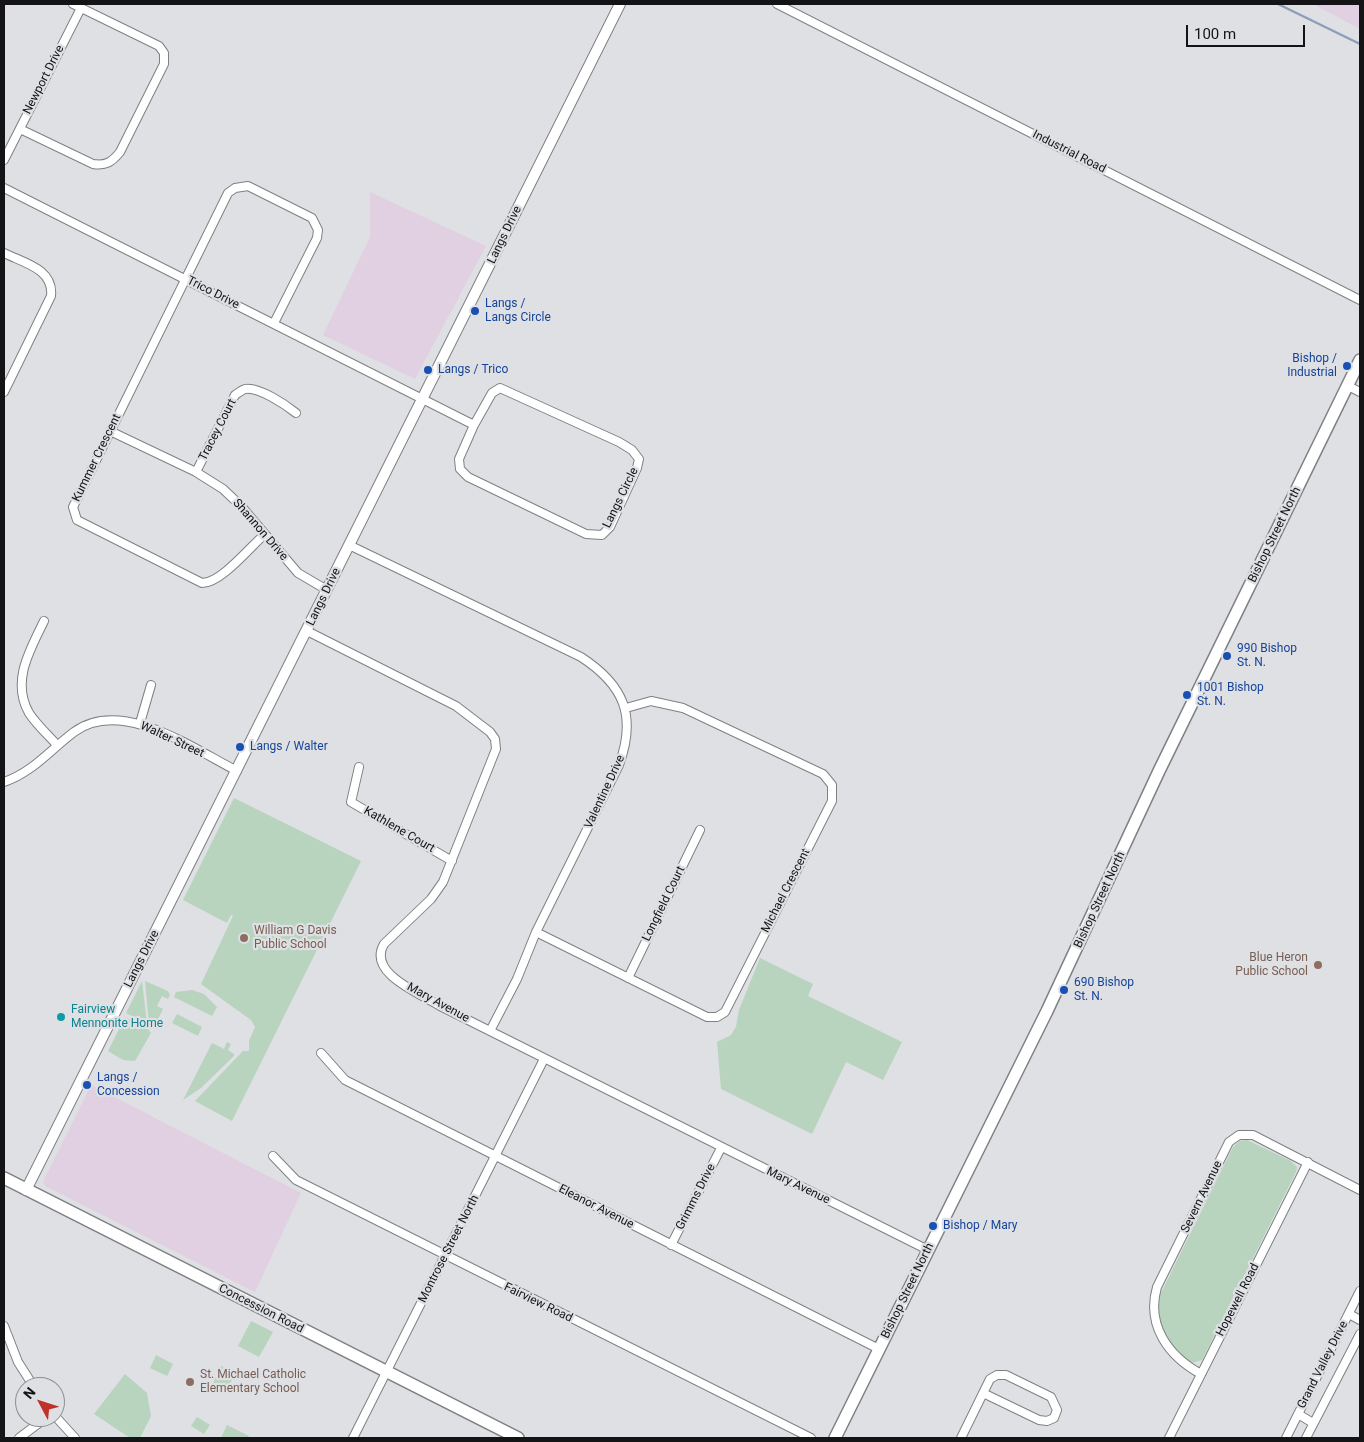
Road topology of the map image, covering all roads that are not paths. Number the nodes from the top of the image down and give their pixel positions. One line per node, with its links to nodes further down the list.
1 (73, 4): 4 (street)
2 (620, 4): 16 (street, Langs Drive)
3 (777, 4): 10 (street, Industrial Road)
4 (81, 8): 5 (street, Newport Drive); 5 (street)
5 (20, 129): 6 (street, Newport Drive)
6 (4, 160)
7 (4, 188): 9 (street, Trico Drive)
8 (4, 253): 14 (street)
9 (186, 279): 11 (street, Trico Drive); 11 (street, Kummer Crescent); 19 (street, Kummer Crescent)
10 (1360, 300)
11 (274, 324): 16 (street, Trico Drive)
12 (1360, 360): 13 (main road, Bishop Street North)
13 (1348, 386): 15 (street); 48 (main road, Bishop Street North)
14 (4, 392)
15 (1360, 392)
16 (423, 398): 18 (street); 22 (street, Langs Drive)
17 (296, 413): 20 (street, Tracey Court)
18 (474, 425): 18 (street, Langs Circle)
19 (110, 431): 20 (street, Shannon Drive); 21 (street, Kummer Crescent)
20 (196, 472): 21 (street, Shannon Drive)
21 (265, 534): 23 (street, Shannon Drive)
22 (349, 545): 23 (street, Langs Drive); 27 (street, Valentine Drive)
23 (327, 590): 25 (street, Langs Drive)
24 (44, 621): 29 (street)
25 (307, 631): 31 (street, Langs Drive); 34 (street, Mary Avenue)
26 (151, 685): 28 (street)
27 (626, 708): 35 (street, Valentine Drive); 36 (street, Michael Crescent)
28 (140, 723): 29 (street, Walter Street); 31 (street, Walter Street)
29 (57, 745): 32 (street, Walter Street)
30 (359, 767): 34 (street, Kathlene Court)
31 (237, 771): 45 (street, Langs Drive)
32 (4, 782)
33 (700, 830): 36 (street, Longfield Court)
34 (452, 861): 37 (street, Mary Avenue)
35 (536, 932): 36 (street, Michael Crescent); 37 (street, Valentine Drive)
36 (628, 978)
37 (490, 1031): 39 (street, Mary Avenue)
38 (321, 1052): 42 (street, Eleanor Avenue)
39 (544, 1058): 40 (street, Mary Avenue); 42 (street, Montrose Street North)
40 (720, 1148): 47 (street, Grimms Drive); 48 (street, Mary Avenue)
41 (273, 1156): 49 (street, Fairview Road)
42 (495, 1157): 47 (street, Eleanor Avenue); 49 (street, Montrose Street North)
43 (1308, 1162): 46 (street, Severn Avenue); 57 (street, Hopewell Road); 57 (street, Severn Avenue)
44 (4, 1178): 45 (main road, Concession Road)
45 (26, 1190): 56 (main road, Concession Road)
46 (1360, 1190)
47 (671, 1245): 55 (street, Eleanor Avenue)
48 (928, 1250): 55 (main road, Bishop Street North)
49 (445, 1256): 56 (street, Montrose Street North); 68 (street, Fairview Road)
50 (1360, 1291): 51 (street, Grand Valley Drive)
51 (1349, 1314): 52 (street); 60 (street, Grand Valley Drive)
52 (1360, 1320)
53 (4, 1326): 58 (street)
54 (1360, 1334): 61 (street, Grand Valley Drive)
55 (879, 1349): 69 (main road, Bishop Street North)
56 (386, 1371): 66 (street, Montrose Street North); 67 (main road, Concession Road)
57 (1201, 1374): 71 (street, Hopewell Road)
58 (28, 1377)
59 (983, 1393): 59 (street); 70 (street)
60 (1298, 1414): 61 (street); 72 (street, Grand Valley Drive)
61 (1313, 1423): 73 (street, Grand Valley Drive)
62 (34, 1427): 64 (street)
63 (65, 1427): 65 (street)
64 (19, 1438)
65 (75, 1438)
66 (353, 1438)
67 (518, 1438)
68 (811, 1438)
69 (835, 1438)
70 (961, 1438)
71 (1169, 1438)
72 (1286, 1438)
73 (1306, 1438)

